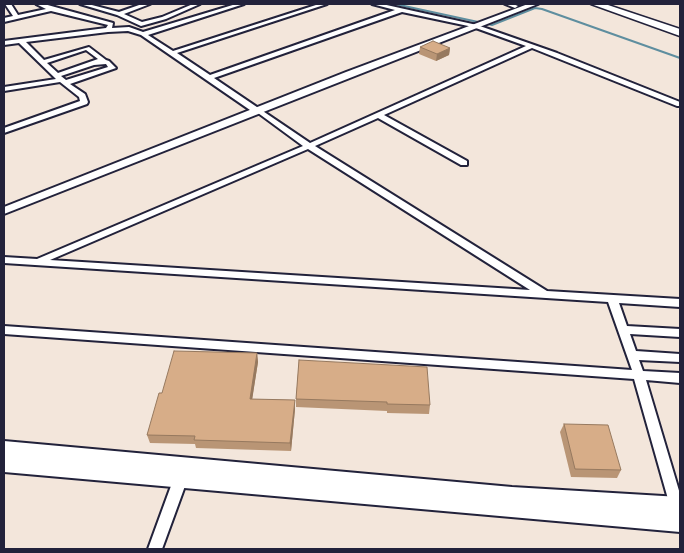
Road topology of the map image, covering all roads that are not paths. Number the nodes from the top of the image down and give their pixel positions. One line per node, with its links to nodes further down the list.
1 (8, 4): 18 (street)
2 (39, 4): 14 (street)
3 (83, 4): 13 (street)
4 (148, 4): 16 (street)
5 (197, 4): 16 (street)
6 (241, 4): 24 (street)
7 (324, 4): 28 (street)
8 (375, 4): 15 (street)
9 (514, 4): 20 (street)
10 (534, 4): 20 (street)
11 (596, 4): 22 (highway)
12 (605, 4): 22 (highway)
13 (100, 5): 16 (street); 17 (street)
14 (52, 9): 17 (street); 18 (street)
15 (401, 10): 20 (street); 30 (street)
16 (120, 14)
17 (79, 16): 21 (street)
18 (16, 17): 19 (street)
19 (4, 20)
20 (471, 25): 27 (street); 34 (street)
21 (108, 30): 23 (street); 24 (street)
22 (680, 31)
23 (72, 34): 25 (street); 29 (street)
24 (143, 34): 28 (street)
25 (21, 41): 26 (street); 29 (street)
26 (4, 43)
27 (531, 46): 33 (street); 35 (street)
28 (172, 52): 30 (street)
29 (42, 61): 31 (street); 31 (street)
30 (209, 78): 34 (street)
31 (60, 79): 31 (street); 32 (street); 36 (street)
32 (4, 89)
33 (680, 104)
34 (256, 109): 37 (street); 39 (street); 40 (street)
35 (378, 115): 37 (street); 38 (street)
36 (4, 131)
37 (309, 146): 42 (street); 43 (street)
38 (464, 163)
39 (4, 204)
40 (4, 211)
41 (4, 260): 42 (street)
42 (37, 262): 43 (street)
43 (546, 294): 44 (street)
44 (612, 298): 45 (street); 47 (street)
45 (680, 303)
46 (4, 330): 51 (street)
47 (623, 330): 48 (street); 49 (street)
48 (680, 334)
49 (632, 356): 50 (street); 51 (street)
50 (680, 358)
51 (639, 375): 52 (street); 56 (street)
52 (680, 378)
53 (4, 449): 55 (main road)
54 (4, 463): 55 (main road)
55 (182, 471): 56 (main road); 57 (street)
56 (679, 512)
57 (155, 549)

